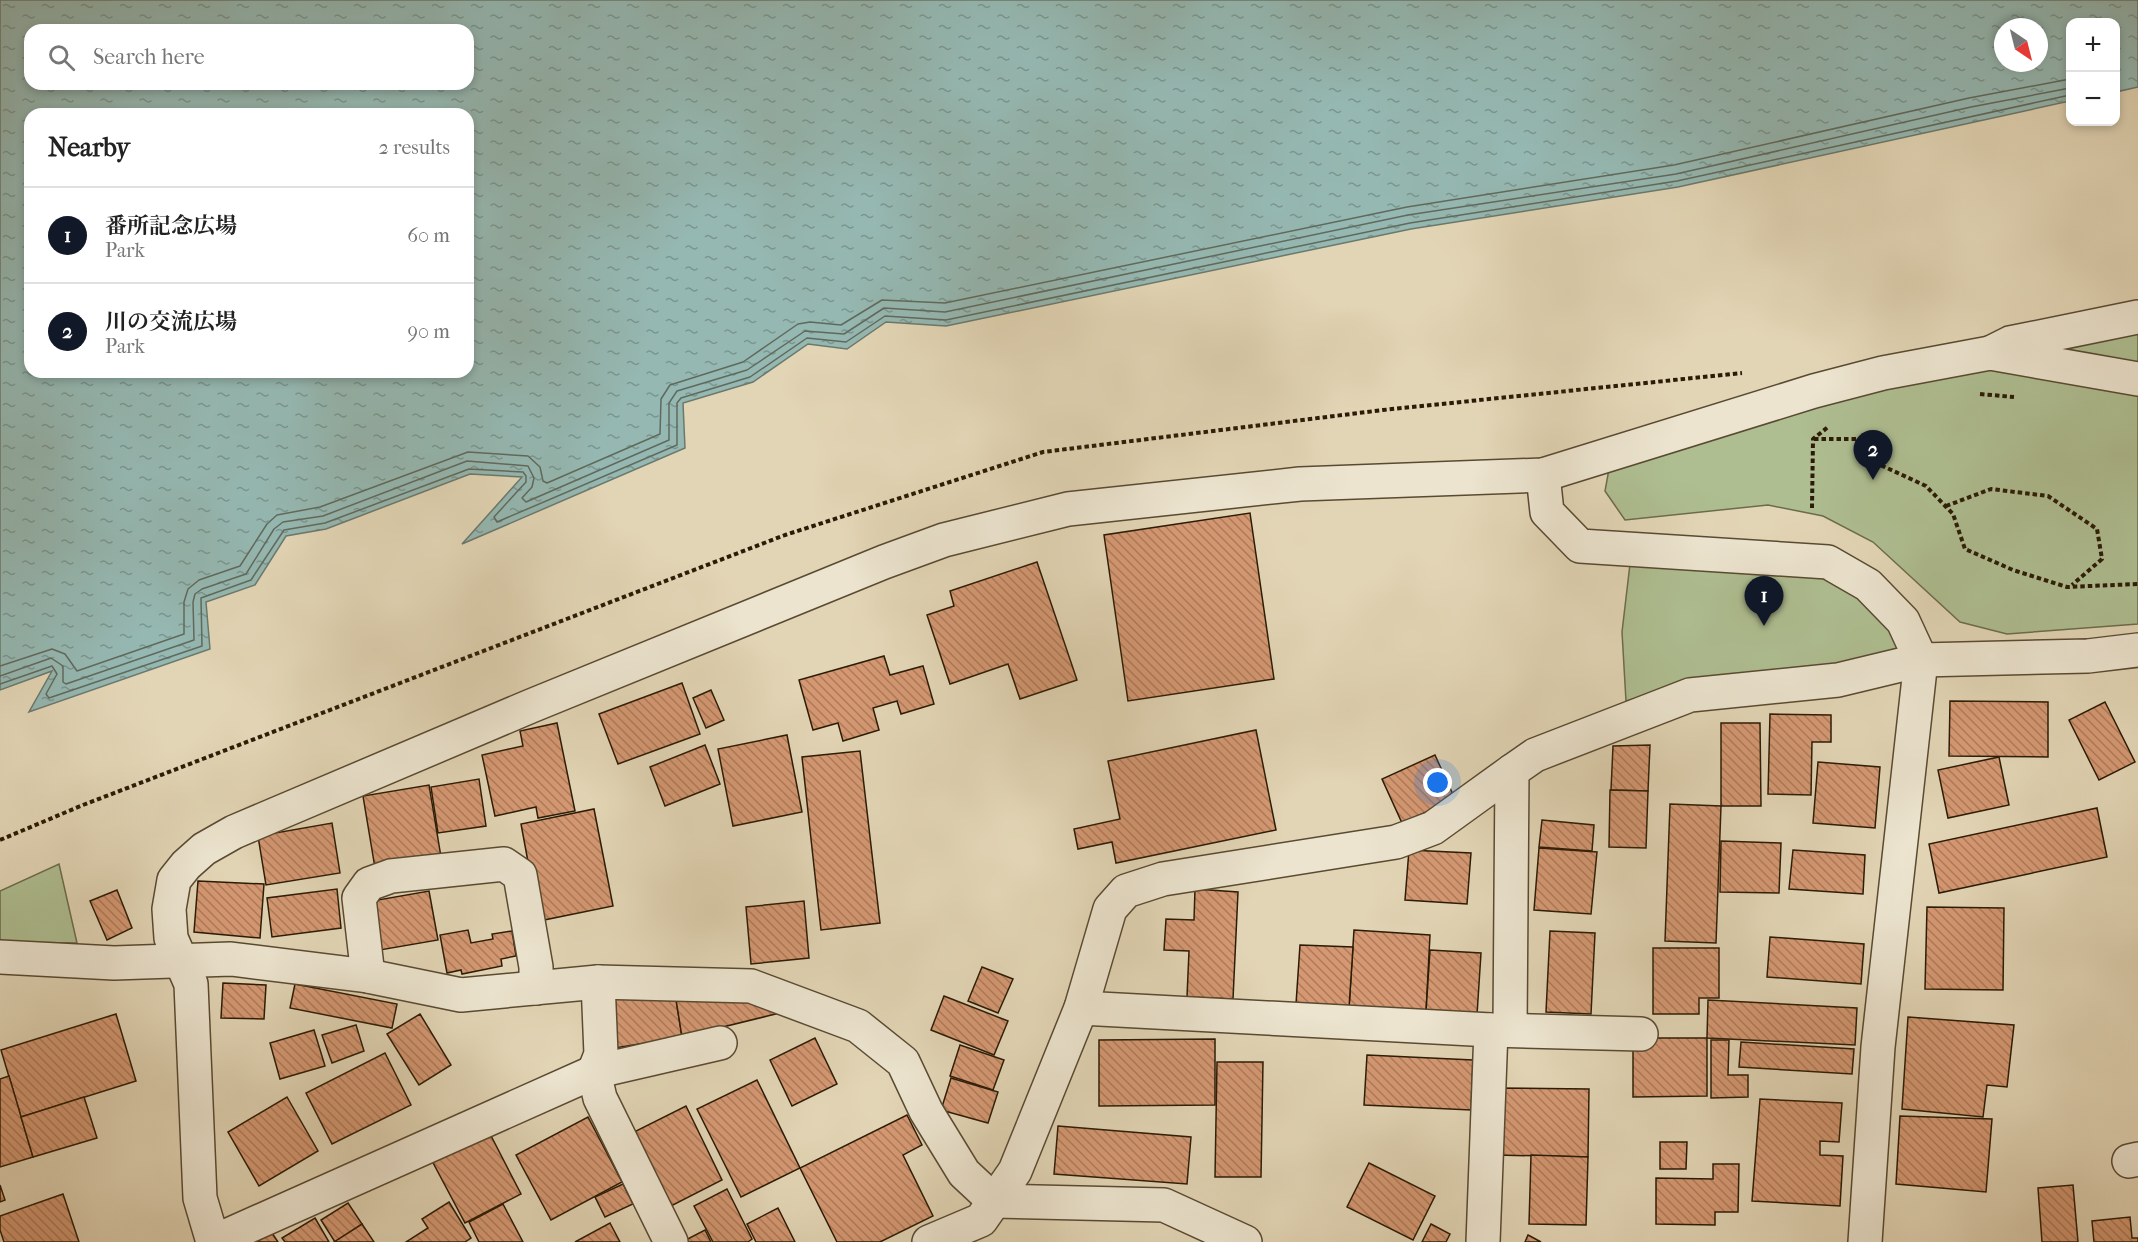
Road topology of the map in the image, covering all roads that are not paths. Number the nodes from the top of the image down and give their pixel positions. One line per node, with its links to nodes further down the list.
1 (2138, 317): 2 (street)
2 (1990, 353): 3 (street); 4 (street)
3 (2138, 379)
4 (1543, 475): 6 (street); 9 (street)
5 (2138, 650): 6 (street)
6 (1921, 660): 7 (street); 23 (street)
7 (1512, 771): 13 (street); 14 (street)
8 (0, 957): 9 (street)
9 (180, 960): 10 (street); 17 (street)
10 (368, 976): 12 (street); 12 (street)
11 (598, 982): 12 (street); 17 (street); 18 (street)
12 (536, 988)
13 (1081, 1008): 14 (street); 18 (street)
14 (1500, 1029): 15 (street); 22 (street)
15 (1641, 1034)
16 (720, 1043): 17 (street)
17 (594, 1072): 19 (street)
18 (994, 1201): 20 (street); 21 (street)
19 (671, 1242)
20 (929, 1242)
21 (1245, 1242)
22 (1483, 1242)
23 (1865, 1242)

